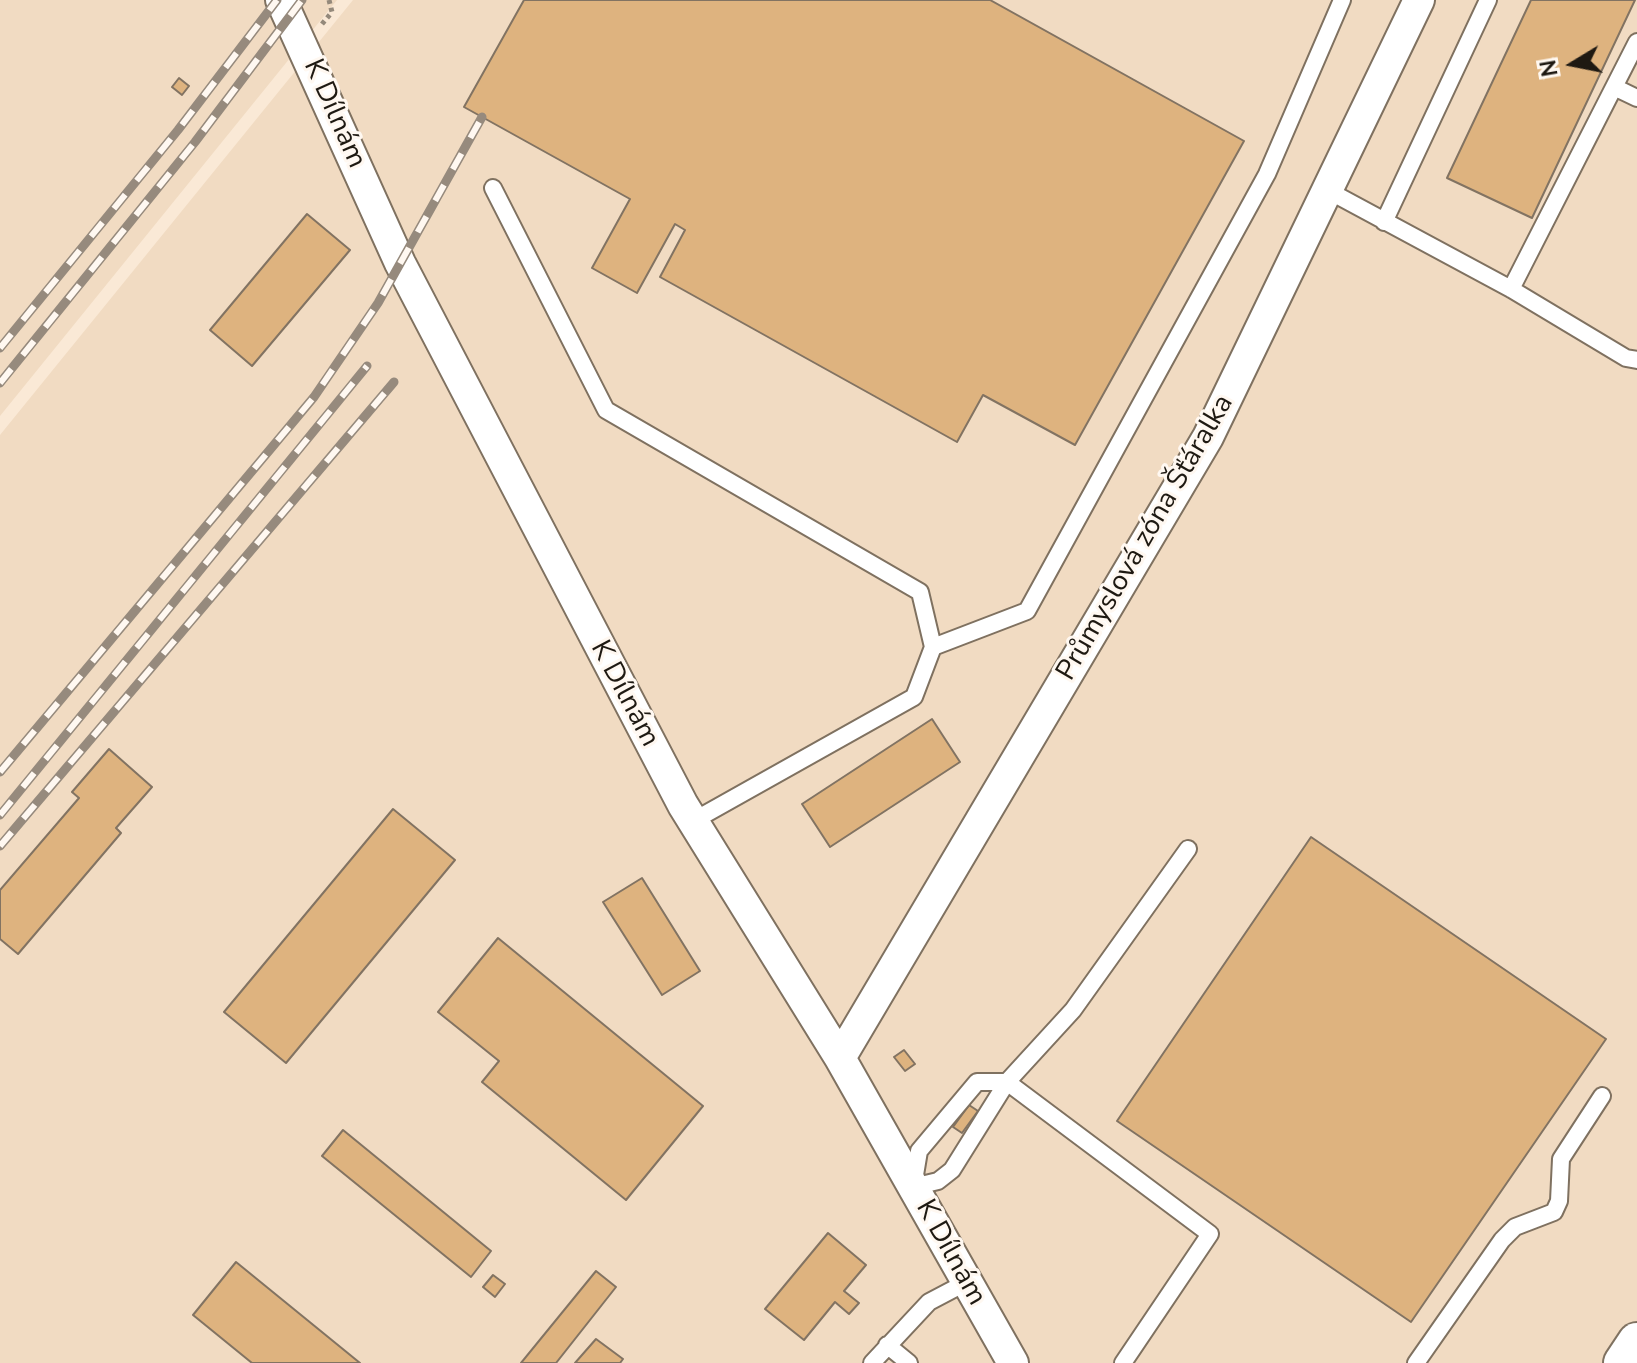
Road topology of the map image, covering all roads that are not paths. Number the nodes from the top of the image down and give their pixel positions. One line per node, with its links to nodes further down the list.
1 (281, 0): 14 (street, K Dílnám)
2 (1342, 0): 13 (lane)
3 (1419, 0): 9 (street, Průmyslová zóna Šťáralka)
4 (1488, 0): 10 (lane)
5 (1637, 42): 6 (lane)
6 (1614, 87): 7 (lane); 11 (lane)
7 (1637, 98)
8 (493, 188): 13 (lane)
9 (1327, 190): 10 (lane); 16 (street, Průmyslová zóna Šťáralka)
10 (1384, 222): 11 (lane)
11 (1511, 289): 12 (lane)
12 (1637, 360)
13 (933, 647): 14 (lane)
14 (693, 821): 16 (street, K Dílnám)
15 (1188, 849): 17 (lane)
16 (840, 1058): 19 (street, K Dílnám)
17 (1007, 1082): 19 (lane); 19 (lane); 26 (lane)
18 (1602, 1096): 27 (lane)
19 (913, 1187): 20 (street, K Dílnám)
20 (967, 1282): 22 (lane); 25 (street, K Dílnám)
21 (1637, 1342): 28 (street)
22 (887, 1345): 23 (lane); 24 (lane)
23 (872, 1363)
24 (909, 1363)
25 (1013, 1363)
26 (1123, 1363)
27 (1416, 1363)
28 (1623, 1363)

